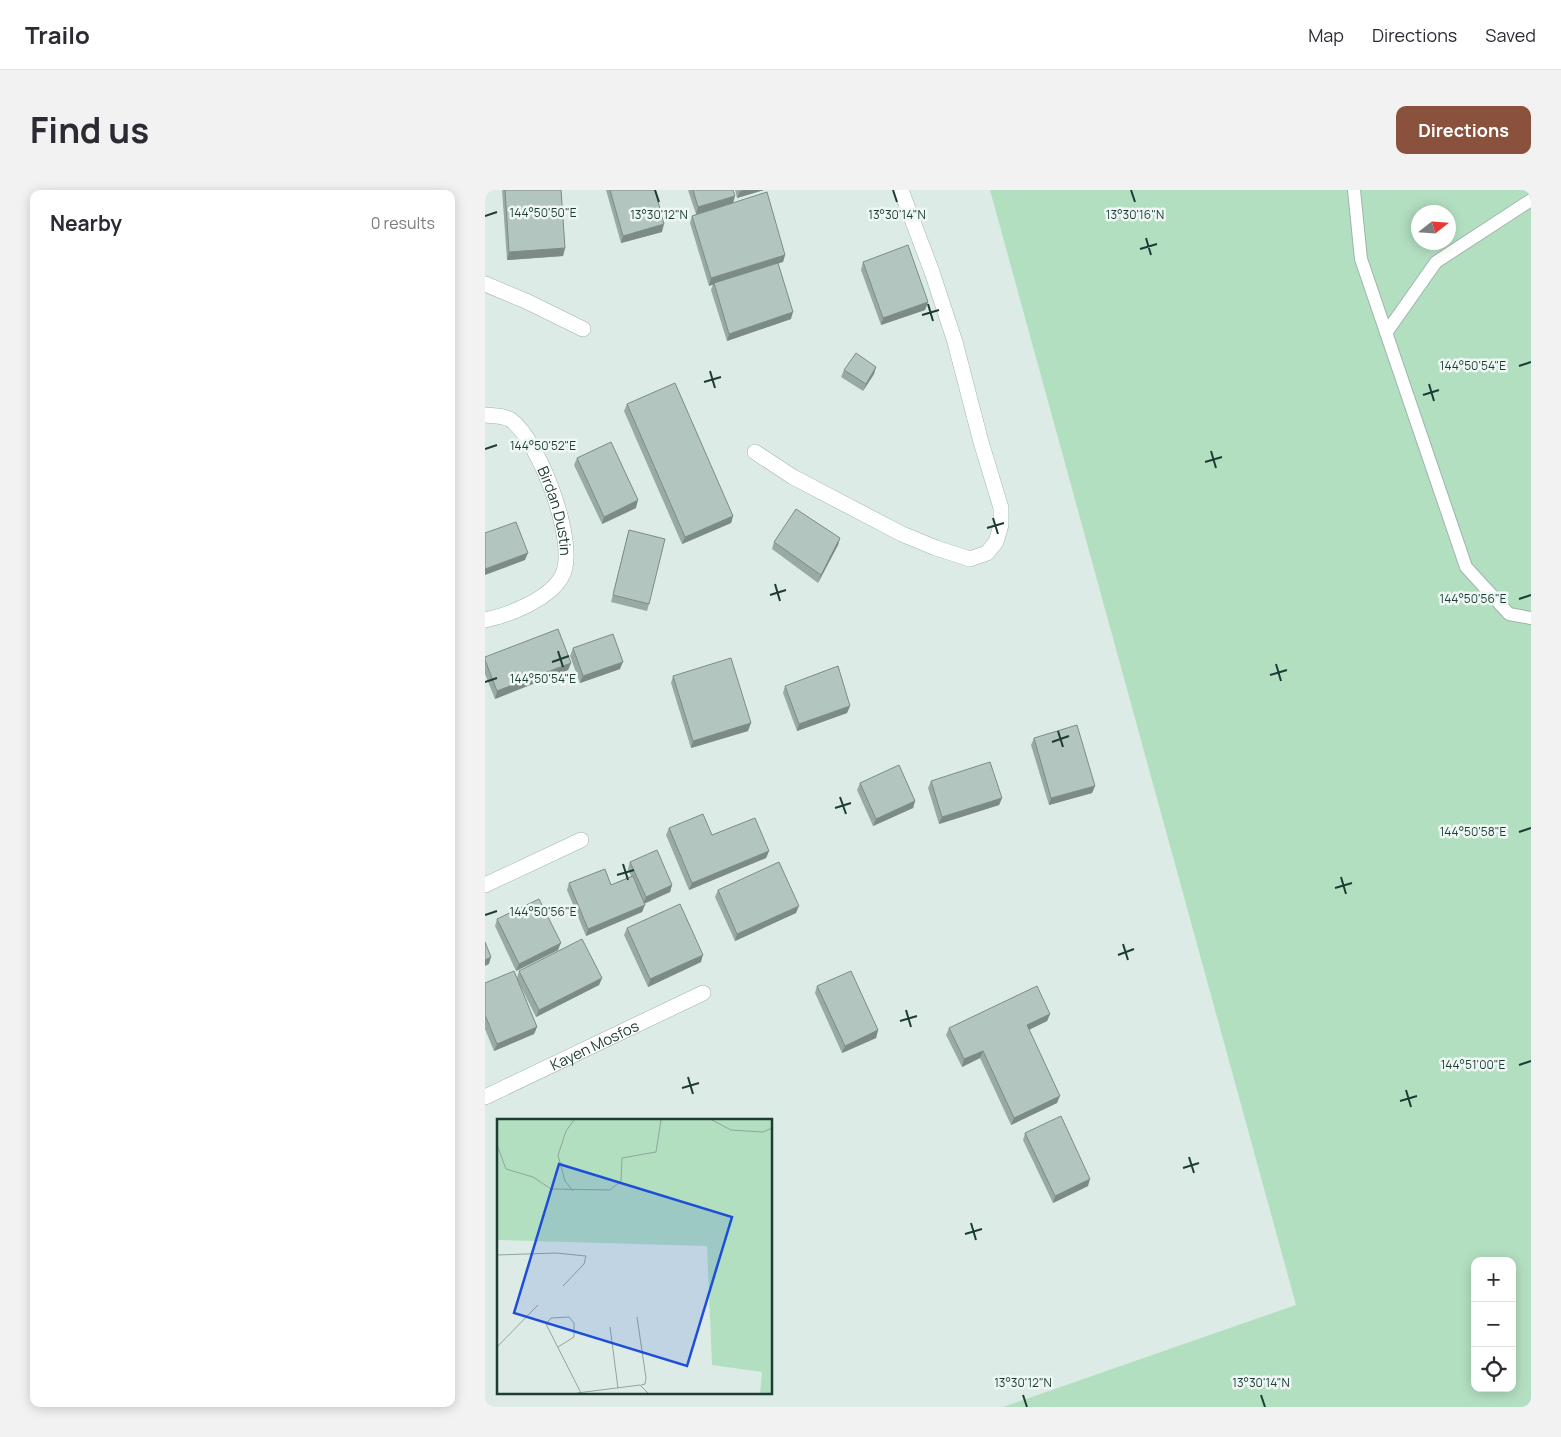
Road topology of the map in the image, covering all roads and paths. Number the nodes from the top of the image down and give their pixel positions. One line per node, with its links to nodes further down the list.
1 (901, 190): 8 (street)
2 (1354, 190): 6 (lane)
3 (1531, 200): 6 (lane)
4 (485, 284): 5 (street)
5 (583, 329)
6 (1386, 333): 9 (lane)
7 (485, 415): 10 (street, Birdan Dustin)
8 (755, 452)
9 (1531, 618)
10 (485, 620)
11 (581, 840): 12 (street)
12 (485, 884)
13 (703, 993): 14 (street, Kayen Mosfos)
14 (485, 1097)

